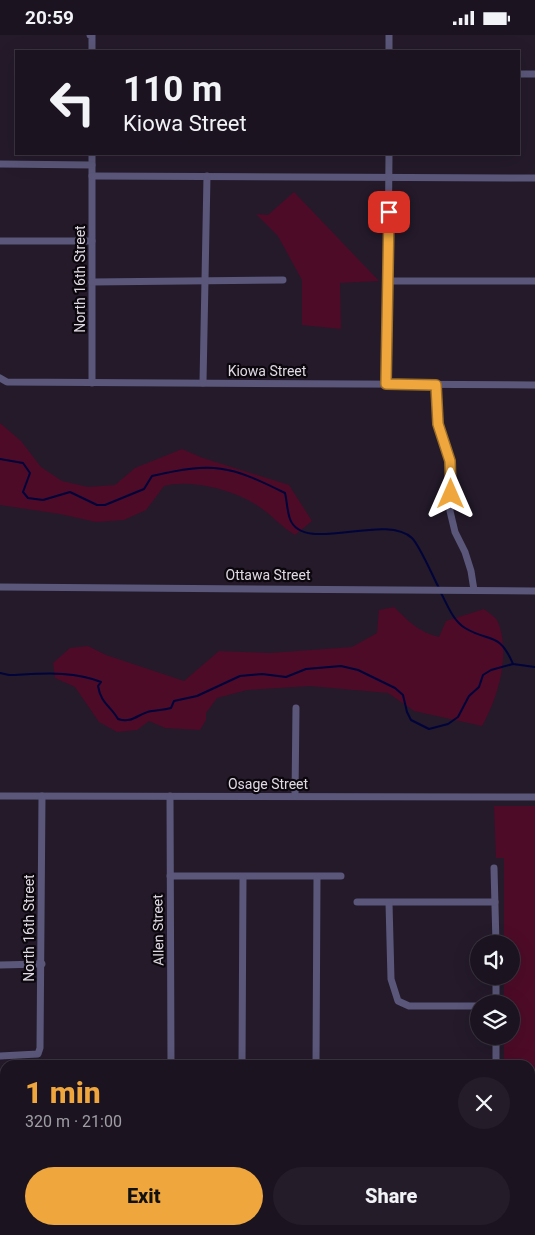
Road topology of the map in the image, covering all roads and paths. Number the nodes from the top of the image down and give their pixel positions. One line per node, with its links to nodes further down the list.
1 (91, 35): 3 (street)
2 (389, 35): 4 (street)
3 (92, 50)
4 (389, 50)
5 (520, 74): 6 (street)
6 (535, 74)
7 (92, 155): 10 (street, North 16th Street)
8 (389, 155): 13 (street)
9 (0, 164): 10 (street)
10 (92, 165): 11 (street, North 16th Street)
11 (92, 176): 12 (street); 16 (street, North 16th Street)
12 (207, 176): 13 (street); 17 (street)
13 (389, 177): 14 (street); 19 (street)
14 (535, 178)
15 (0, 241): 16 (street)
16 (92, 241): 21 (street, North 16th Street)
17 (203, 280): 18 (street); 21 (street); 24 (street)
18 (283, 280)
19 (388, 281): 20 (street); 25 (street)
20 (535, 281)
21 (92, 282): 23 (street, North 16th Street)
22 (0, 378): 23 (street, Kiowa Street)
23 (92, 383): 24 (street, Kiowa Street)
24 (203, 383): 25 (street, Kiowa Street)
25 (386, 384): 26 (street, Kiowa Street)
26 (436, 385): 27 (street, Kiowa Street); 29 (street)
27 (535, 385)
28 (0, 587): 29 (street, Ottawa Street)
29 (474, 590): 30 (street, Ottawa Street)
30 (535, 591)
31 (296, 708): 35 (street)
32 (170, 795): 34 (street, Osage Street); 35 (street, Osage Street); 38 (street, Allen Street)
33 (0, 796): 34 (street, Osage Street)
34 (42, 796): 46 (street, North 16th Street)
35 (295, 796): 36 (street, Osage Street)
36 (535, 797)
37 (494, 868): 42 (street)
38 (170, 876): 40 (street); 51 (street, Allen Street)
39 (341, 876): 41 (street)
40 (243, 877): 41 (street); 52 (street)
41 (316, 877): 53 (street)
42 (495, 901): 44 (street); 45 (street)
43 (357, 903): 44 (street)
44 (388, 903): 48 (street)
45 (496, 935)
46 (42, 964): 47 (street); 50 (street, North 16th Street)
47 (0, 965)
48 (470, 1006)
49 (496, 1045): 54 (street)
50 (0, 1056)
51 (171, 1060)
52 (242, 1060)
53 (316, 1060)
54 (496, 1060)

